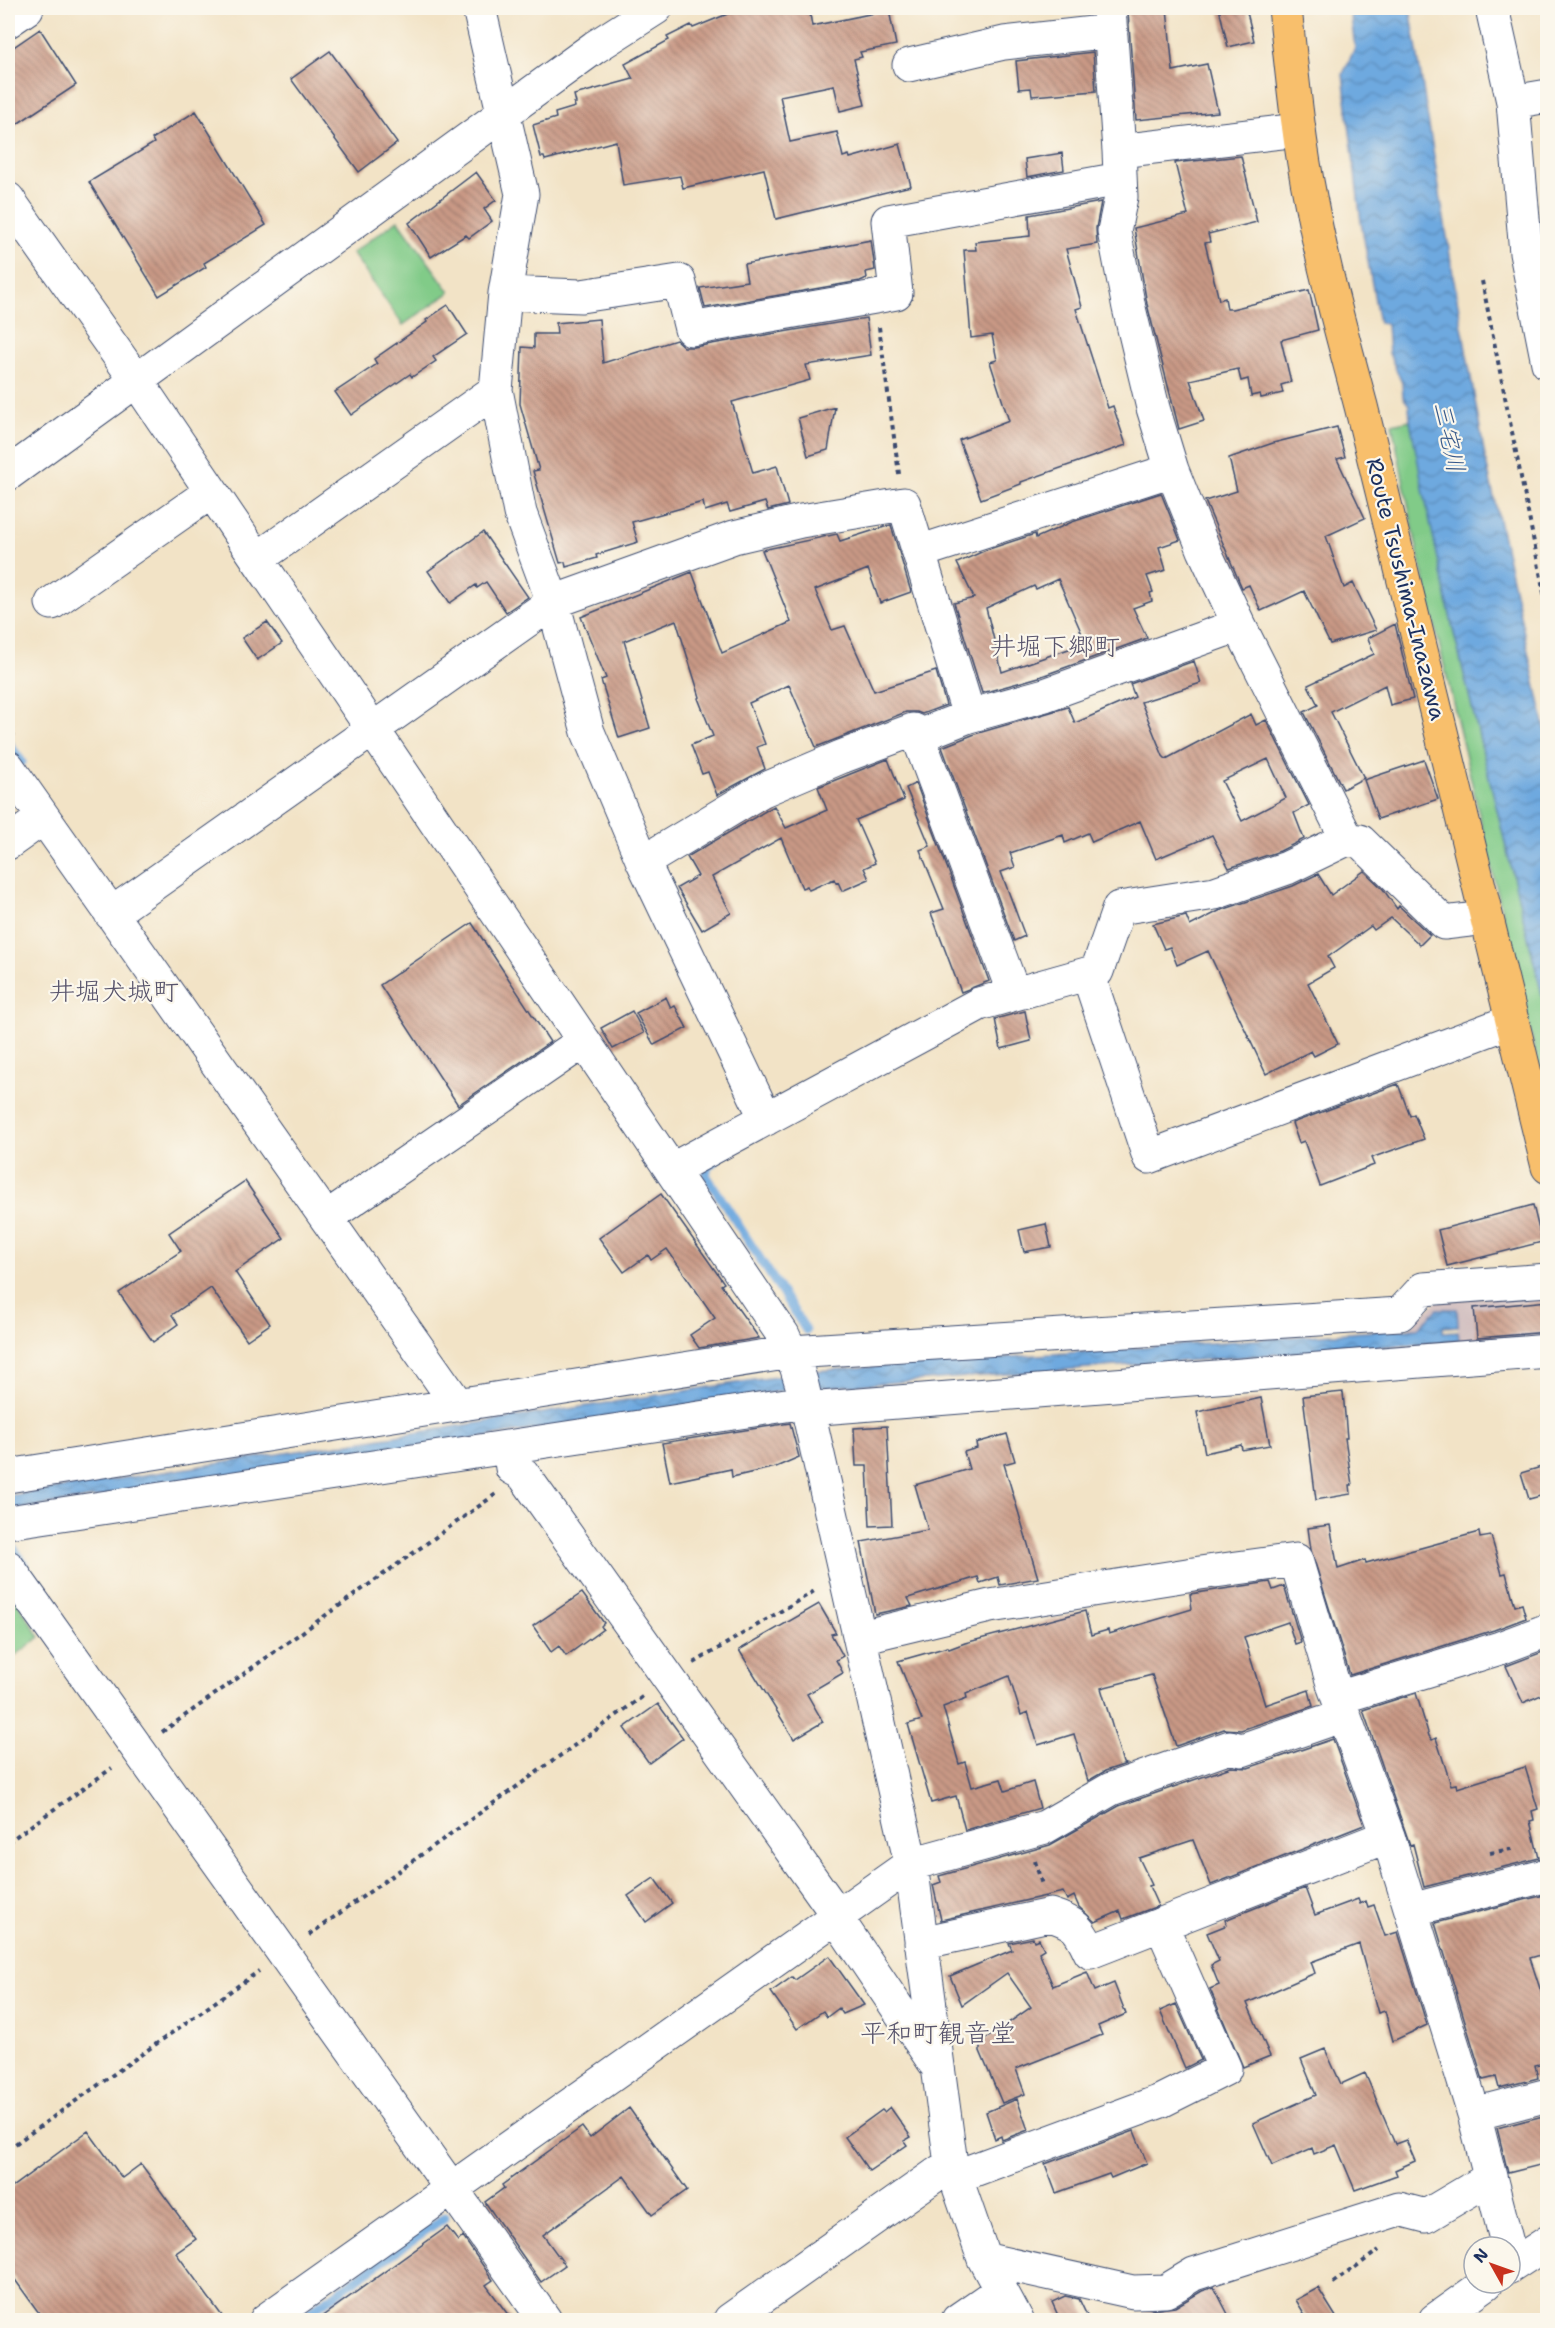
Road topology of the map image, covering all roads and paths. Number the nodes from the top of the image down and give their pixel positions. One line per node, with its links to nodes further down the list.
1 (27, 8): 7 (street)
2 (479, 8): 11 (street)
3 (656, 8): 11 (street)
4 (1285, 8): 12 (main road, Route Tsushima-Inazawa)
5 (1492, 8): 10 (street)
6 (1110, 19): 8 (street); 13 (street)
7 (8, 21)
8 (909, 65)
9 (1548, 96): 10 (street)
10 (1513, 102): 18 (street)
11 (503, 113): 16 (street); 19 (street)
12 (1299, 130): 13 (street); 40 (main road, Route Tsushima-Inazawa)
13 (1119, 165): 17 (street); 21 (street)
14 (8, 199): 19 (street)
15 (1482, 281): 29 (path)
16 (505, 293): 17 (street); 20 (street)
17 (875, 297): 24 (path)
18 (1548, 363)
19 (135, 380): 22 (street); 23 (street)
20 (496, 390): 26 (street); 27 (street)
21 (1172, 470): 25 (street); 30 (street)
22 (8, 474)
23 (212, 492): 26 (street); 28 (street)
24 (904, 504): 25 (street); 27 (street)
25 (919, 552): 31 (street)
26 (257, 559): 32 (street)
27 (553, 602): 32 (street); 38 (street)
28 (52, 603)
29 (1548, 614)
30 (1239, 625): 31 (street); 36 (street)
31 (969, 716): 33 (street)
32 (373, 730): 39 (street); 44 (street)
33 (918, 736): 38 (street); 42 (street)
34 (8, 767): 35 (street)
35 (43, 818): 37 (street); 39 (street)
36 (1347, 838): 40 (street); 41 (street)
37 (8, 843)
38 (643, 862): 45 (street)
39 (111, 914): 48 (street)
40 (1486, 918): 43 (main road, Route Tsushima-Inazawa)
41 (1089, 974): 42 (street); 43 (street)
42 (1014, 994): 45 (street)
43 (1512, 1021): 46 (main road, Route Tsushima-Inazawa)
44 (584, 1041): 47 (street); 48 (street)
45 (765, 1119): 47 (street)
46 (1548, 1167)
47 (671, 1170): 51 (street)
48 (326, 1218): 52 (street)
49 (1548, 1280): 51 (street)
50 (1548, 1351): 51 (street)
51 (801, 1384): 52 (street); 53 (street); 57 (street)
52 (458, 1405): 54 (street)
53 (516, 1461): 55 (street); 60 (street); 62 (path)
54 (8, 1476)
55 (8, 1522)
56 (8, 1567): 62 (street)
57 (846, 1572): 59 (street); 60 (path)
58 (1548, 1630): 61 (street)
59 (861, 1637): 61 (street); 66 (street)
60 (669, 1678): 70 (street); 73 (path)
61 (1341, 1707): 63 (street); 64 (street)
62 (138, 1750): 65 (path); 73 (street)
63 (1028, 1831): 66 (street); 69 (path)
64 (1388, 1836): 68 (street); 71 (street)
65 (8, 1842)
66 (911, 1864): 70 (street); 72 (street)
67 (1548, 1875): 68 (street)
68 (1411, 1910): 76 (street)
69 (1050, 1915): 71 (street); 72 (street)
70 (837, 1916): 74 (street); 80 (street)
71 (1161, 1924): 78 (street)
72 (921, 1943): 74 (street)
73 (284, 1953): 77 (path); 80 (street)
74 (938, 2068): 78 (street)
75 (1548, 2095): 76 (street)
76 (1474, 2114): 79 (street)
77 (8, 2149)
78 (953, 2171): 84 (street); 89 (street)
79 (1490, 2178): 81 (street); 84 (street)
80 (452, 2188): 87 (street); 88 (street)
81 (1500, 2235)
82 (1548, 2242): 83 (street)
83 (1522, 2255)
84 (984, 2259): 85 (street)
85 (1000, 2291): 90 (street); 91 (street)
86 (1466, 2295): 92 (street)
87 (266, 2320)
88 (545, 2320)
89 (730, 2320)
90 (958, 2320)
91 (1017, 2320)
92 (1435, 2320)

